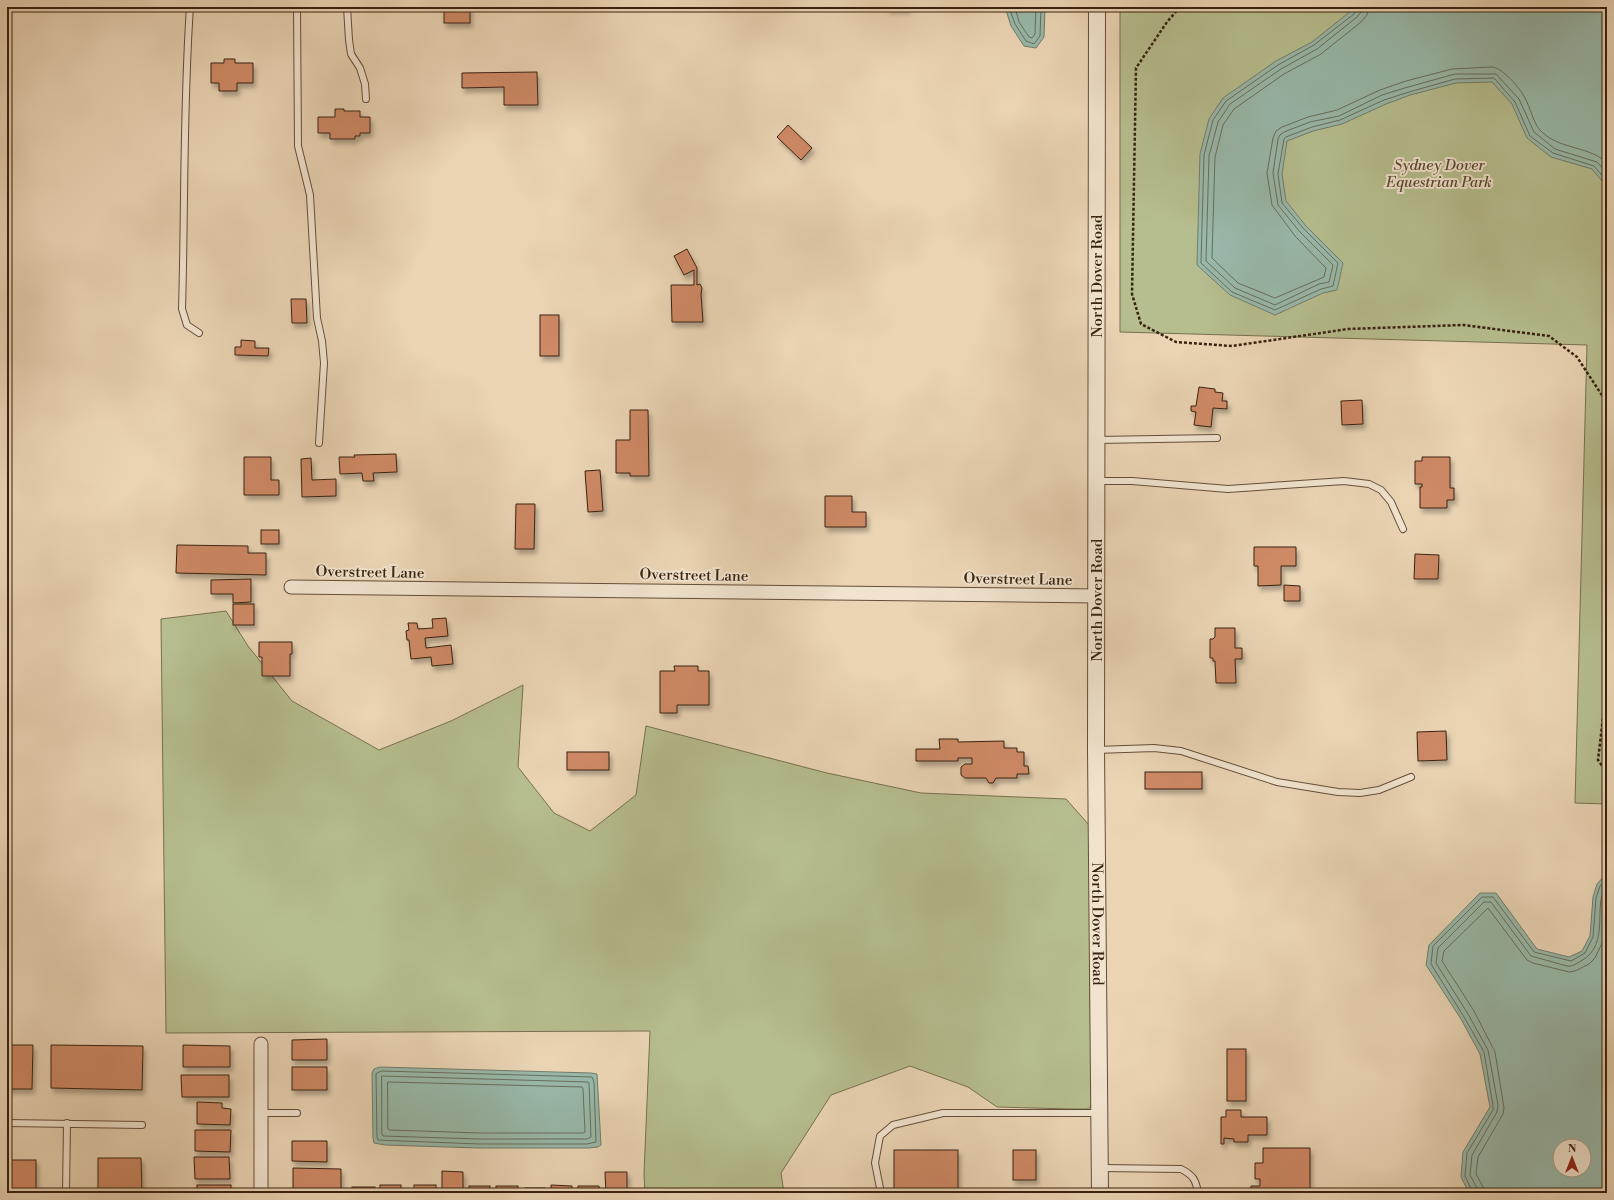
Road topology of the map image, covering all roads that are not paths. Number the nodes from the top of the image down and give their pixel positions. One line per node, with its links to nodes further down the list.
1 (190, 7): 6 (lane)
2 (297, 7): 9 (lane)
3 (347, 7): 5 (lane)
4 (1097, 7): 8 (street, North Dover Road)
5 (366, 99)
6 (199, 333)
7 (1218, 438): 8 (lane)
8 (1097, 440): 10 (street, North Dover Road)
9 (319, 443)
10 (1097, 481): 11 (lane); 13 (street, North Dover Road)
11 (1403, 529)
12 (291, 587): 13 (street, Overstreet Lane)
13 (1097, 596): 14 (street, North Dover Road)
14 (1096, 750): 15 (lane); 19 (street, North Dover Road)
15 (1410, 777)
16 (261, 1044): 17 (street)
17 (260, 1113): 18 (lane); 25 (street)
18 (297, 1113)
19 (1099, 1113): 23 (street, North Dover Road); 26 (lane)
20 (7, 1123): 21 (lane)
21 (67, 1123): 22 (lane); 24 (lane)
22 (142, 1125)
23 (1099, 1168): 27 (street, North Dover Road); 28 (lane)
24 (66, 1193)
25 (261, 1193)
26 (881, 1193)
27 (1100, 1193)
28 (1198, 1193)

